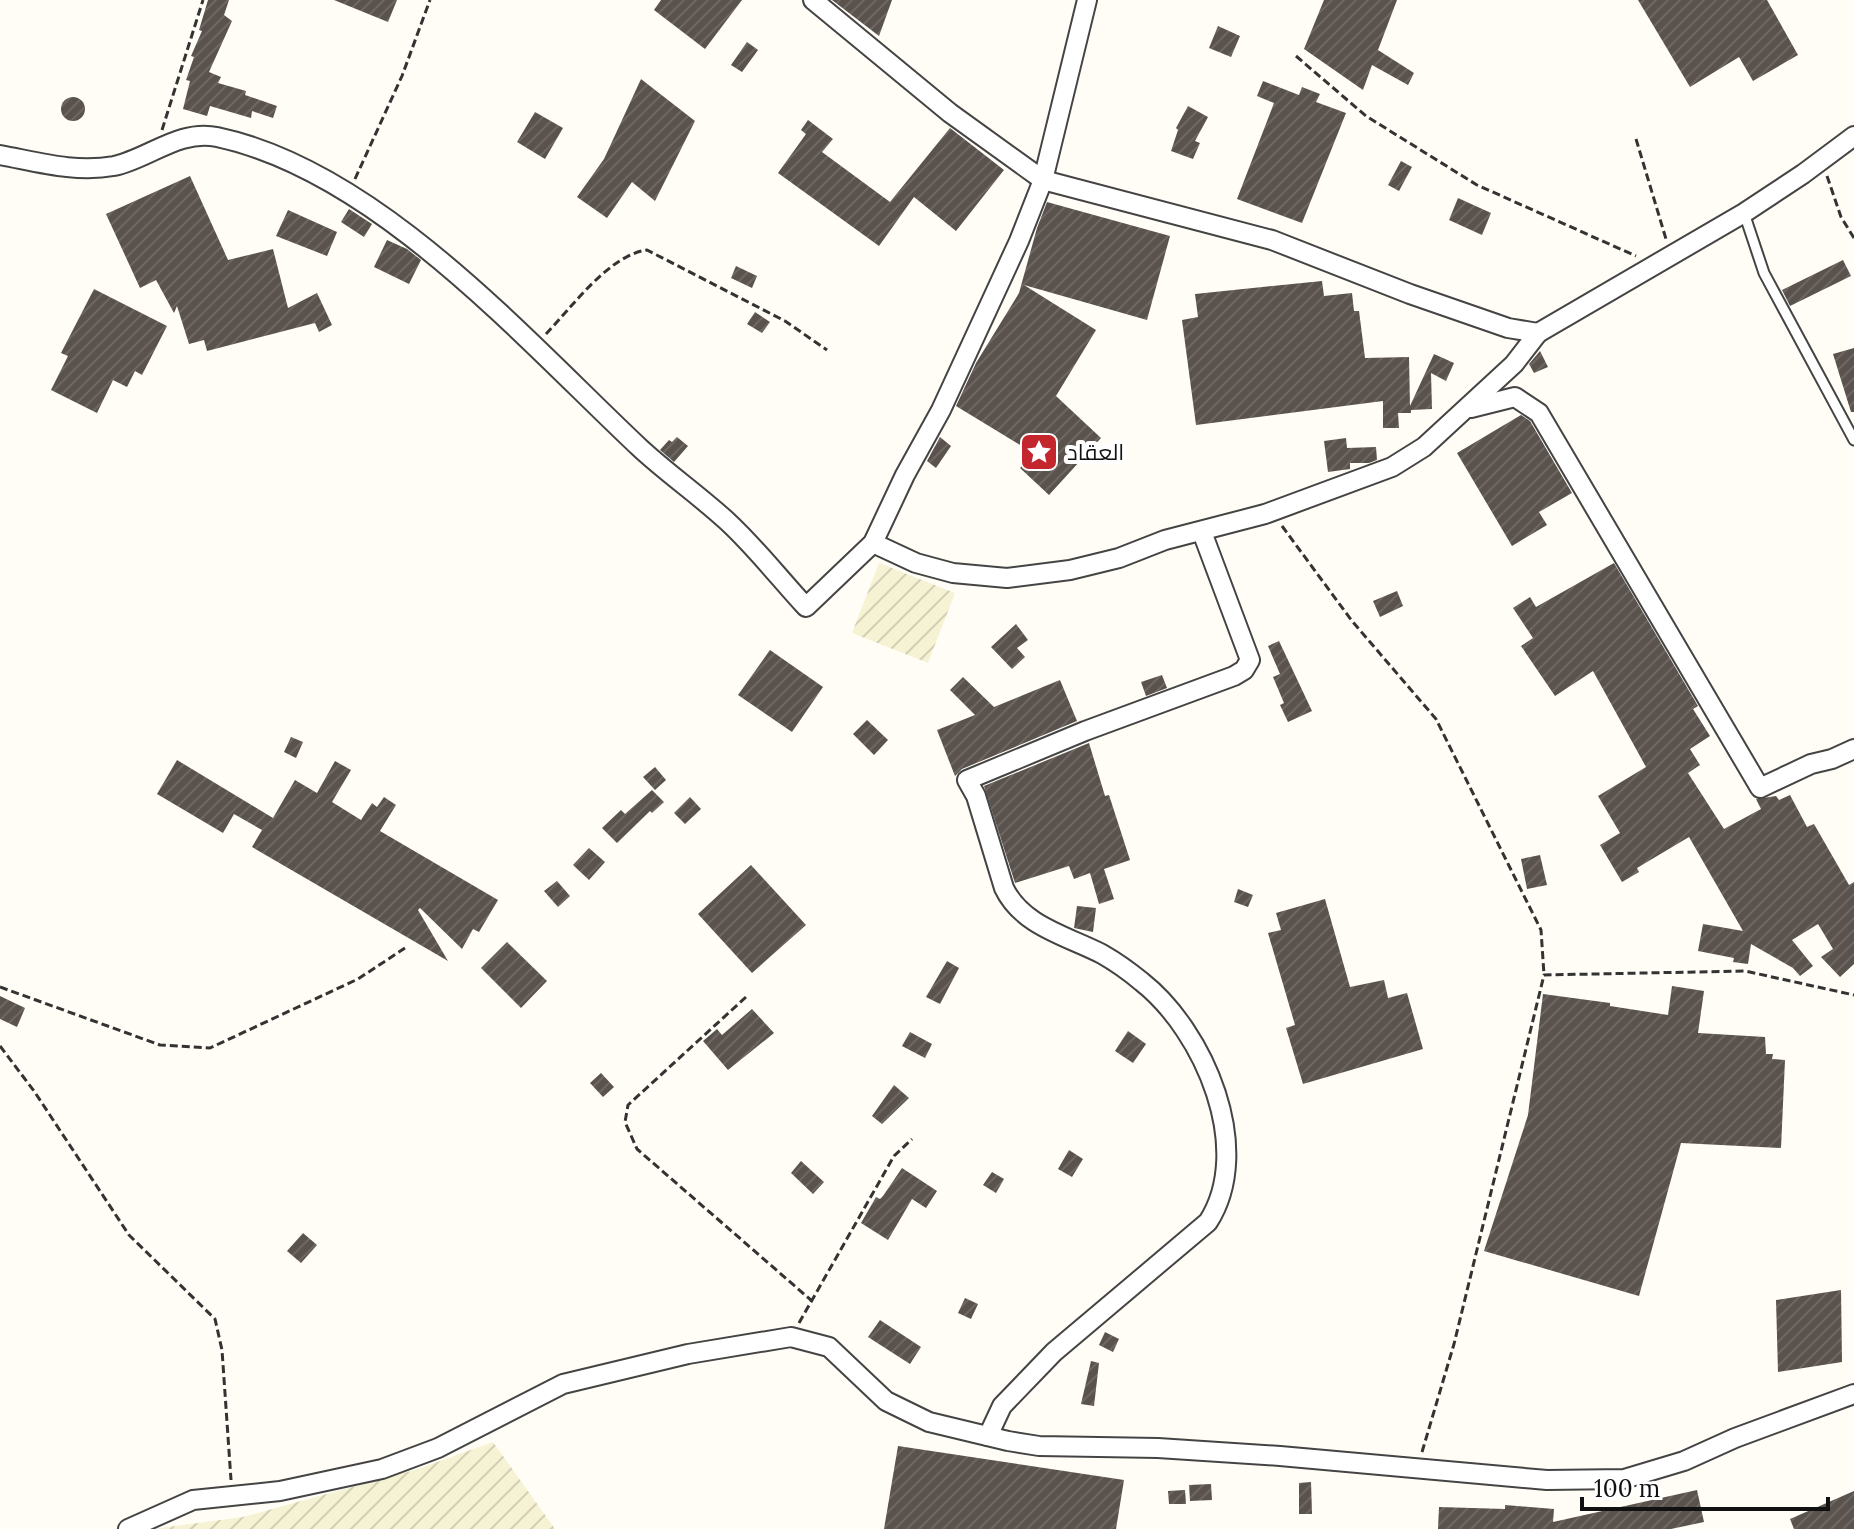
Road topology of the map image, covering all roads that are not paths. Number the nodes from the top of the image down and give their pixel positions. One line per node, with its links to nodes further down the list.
1 (813, 0): 5 (street)
2 (1087, 0): 5 (street)
3 (1854, 136): 6 (street)
4 (0, 155): 11 (street)
5 (1043, 180): 7 (street); 11 (street)
6 (1744, 213): 7 (street); 9 (lane)
7 (1538, 333): 8 (street)
8 (1465, 409): 10 (street); 12 (street)
9 (1854, 440)
10 (1202, 532): 11 (street); 14 (street)
11 (873, 543)
12 (1854, 749)
13 (1854, 1394): 14 (street)
14 (988, 1436): 15 (street)
15 (128, 1529)

